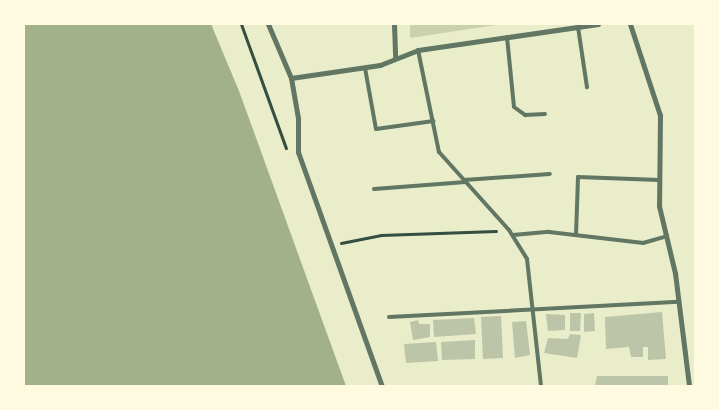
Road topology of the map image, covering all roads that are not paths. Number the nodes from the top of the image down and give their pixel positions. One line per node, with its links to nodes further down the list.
1 (268, 24): 10 (street)
2 (394, 24): 8 (street)
3 (598, 24): 5 (street)
4 (630, 24): 15 (street)
5 (578, 27): 6 (street); 11 (lane)
6 (507, 37): 7 (street); 12 (lane)
7 (418, 50): 8 (street); 13 (lane)
8 (395, 57): 9 (street)
9 (365, 68): 10 (street); 13 (lane)
10 (291, 78): 24 (street)
11 (587, 87)
12 (545, 114)
13 (432, 121): 16 (lane)
14 (550, 174): 16 (lane)
15 (659, 180): 19 (lane); 20 (street)
16 (465, 181): 17 (lane); 18 (lane)
17 (374, 189)
18 (513, 235): 19 (lane); 22 (lane)
19 (576, 235): 20 (lane)
20 (667, 236): 21 (street)
21 (679, 302): 22 (lane); 26 (street)
22 (532, 308): 23 (lane); 25 (lane)
23 (389, 317)
24 (382, 386)
25 (541, 386)
26 (689, 386)

